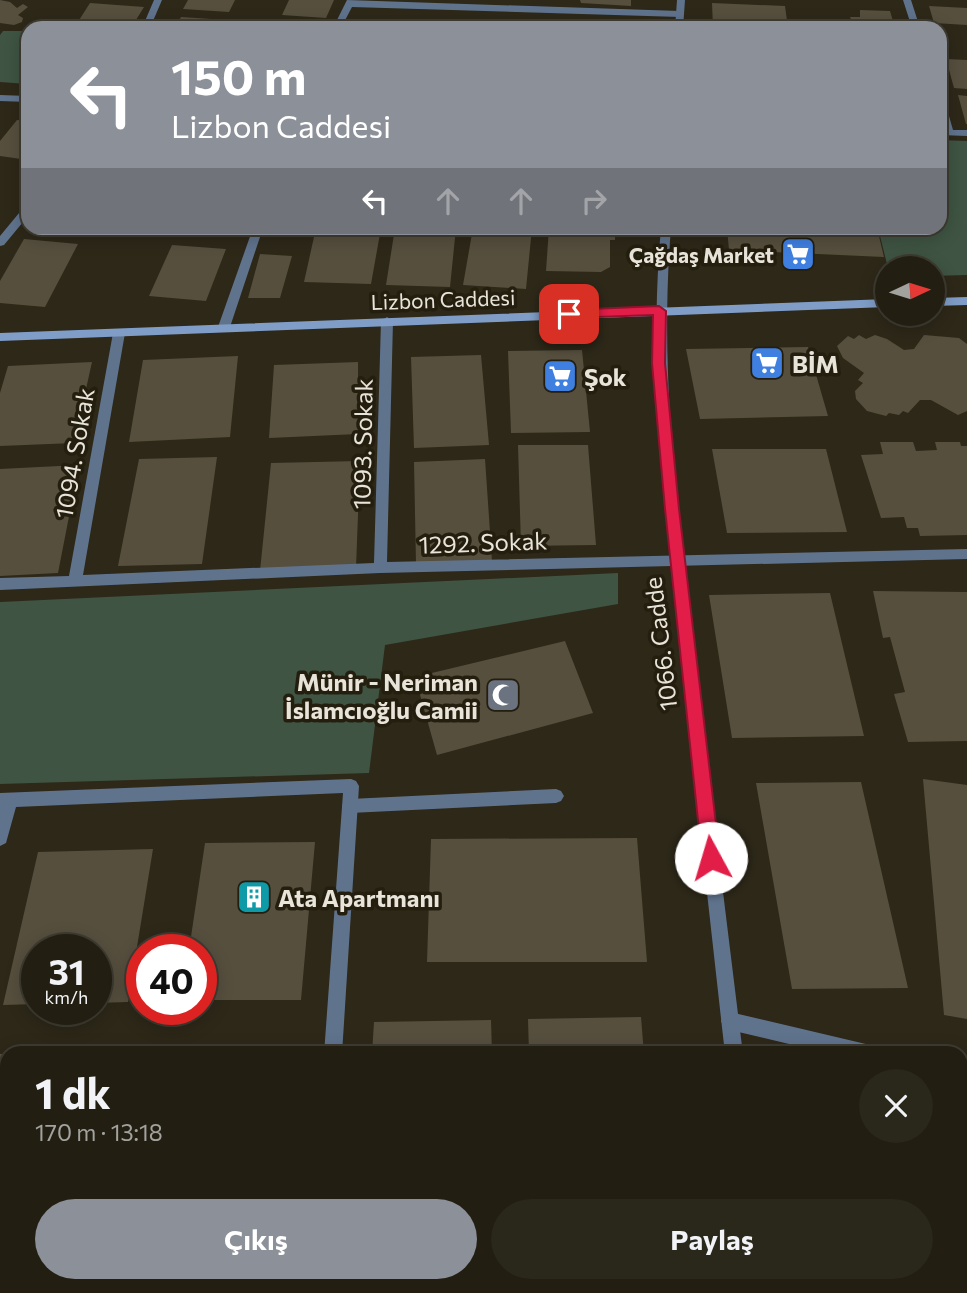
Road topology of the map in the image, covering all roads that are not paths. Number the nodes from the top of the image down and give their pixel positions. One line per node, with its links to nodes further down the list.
1 (158, 0): 6 (street)
2 (681, 0): 5 (street)
3 (907, 0): 9 (street)
4 (350, 2): 5 (street); 7 (street)
5 (680, 14): 8 (street)
6 (149, 21)
7 (340, 21)
8 (680, 21)
9 (914, 21)
10 (0, 98): 11 (street)
11 (21, 99)
12 (947, 132): 13 (street)
13 (967, 133)
14 (21, 218): 17 (street)
15 (256, 235): 23 (street)
16 (665, 235): 21 (street, 1066. Cadde)
17 (0, 243)
18 (967, 301): 19 (main road)
19 (945, 302)
20 (875, 303): 21 (main road, Lizbon Caddesi)
21 (659, 311): 22 (main road, Lizbon Caddesi); 27 (street, 1066. Cadde)
22 (387, 321): 23 (main road, Lizbon Caddesi); 28 (street, 1093. Sokak)
23 (224, 327): 24 (main road, Lizbon Caddesi)
24 (119, 332): 25 (main road, Lizbon Caddesi); 29 (street, 1094. Sokak)
25 (0, 337)
26 (967, 554): 27 (street, 1292. Sokak)
27 (677, 559): 28 (street, 1292. Sokak); 35 (street, 1066. Cadde)
28 (380, 568): 29 (street, 1292. Sokak)
29 (75, 581): 30 (street, 1292. Sokak)
30 (0, 584)
31 (556, 796): 33 (street)
32 (5, 799): 33 (street); 34 (street)
33 (350, 806): 36 (street)
34 (0, 838)
35 (730, 1021): 37 (street, 1066. Cadde); 38 (street)
36 (334, 1046)
37 (733, 1046)
38 (836, 1046)

